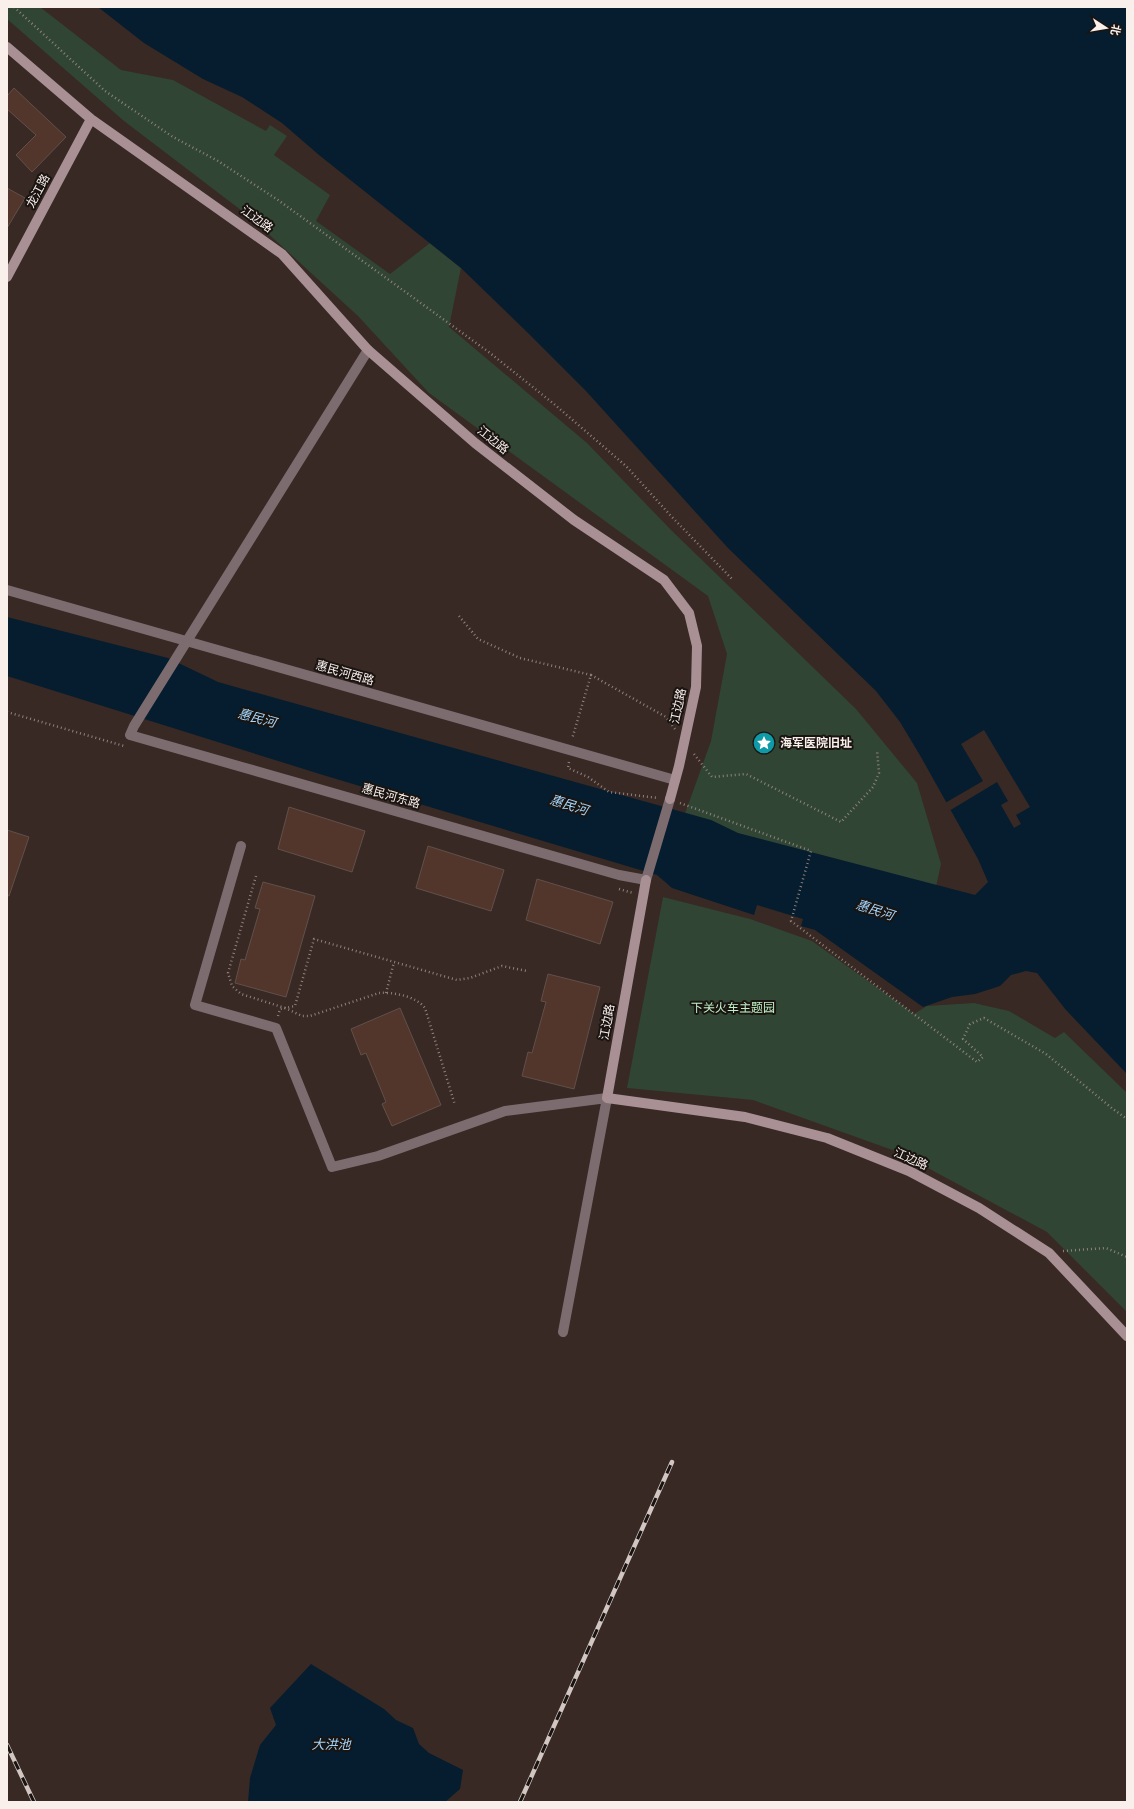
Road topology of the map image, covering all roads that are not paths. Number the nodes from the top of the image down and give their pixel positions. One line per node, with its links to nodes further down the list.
1 (7, 47): 2 (street, 江边路)
2 (91, 119): 3 (street, 龙江路); 4 (street, 江边路)
3 (7, 277)
4 (368, 350): 6 (street); 9 (street, 江边路)
5 (7, 590): 6 (street, 惠民河西路)
6 (184, 645): 7 (street, 惠民河西路); 9 (street, 惠民河东路)
7 (675, 780)
8 (241, 846): 10 (street)
9 (646, 880): 10 (street, 江边路)
10 (607, 1098): 11 (street); 12 (street, 江边路)
11 (564, 1332)
12 (1127, 1336)

